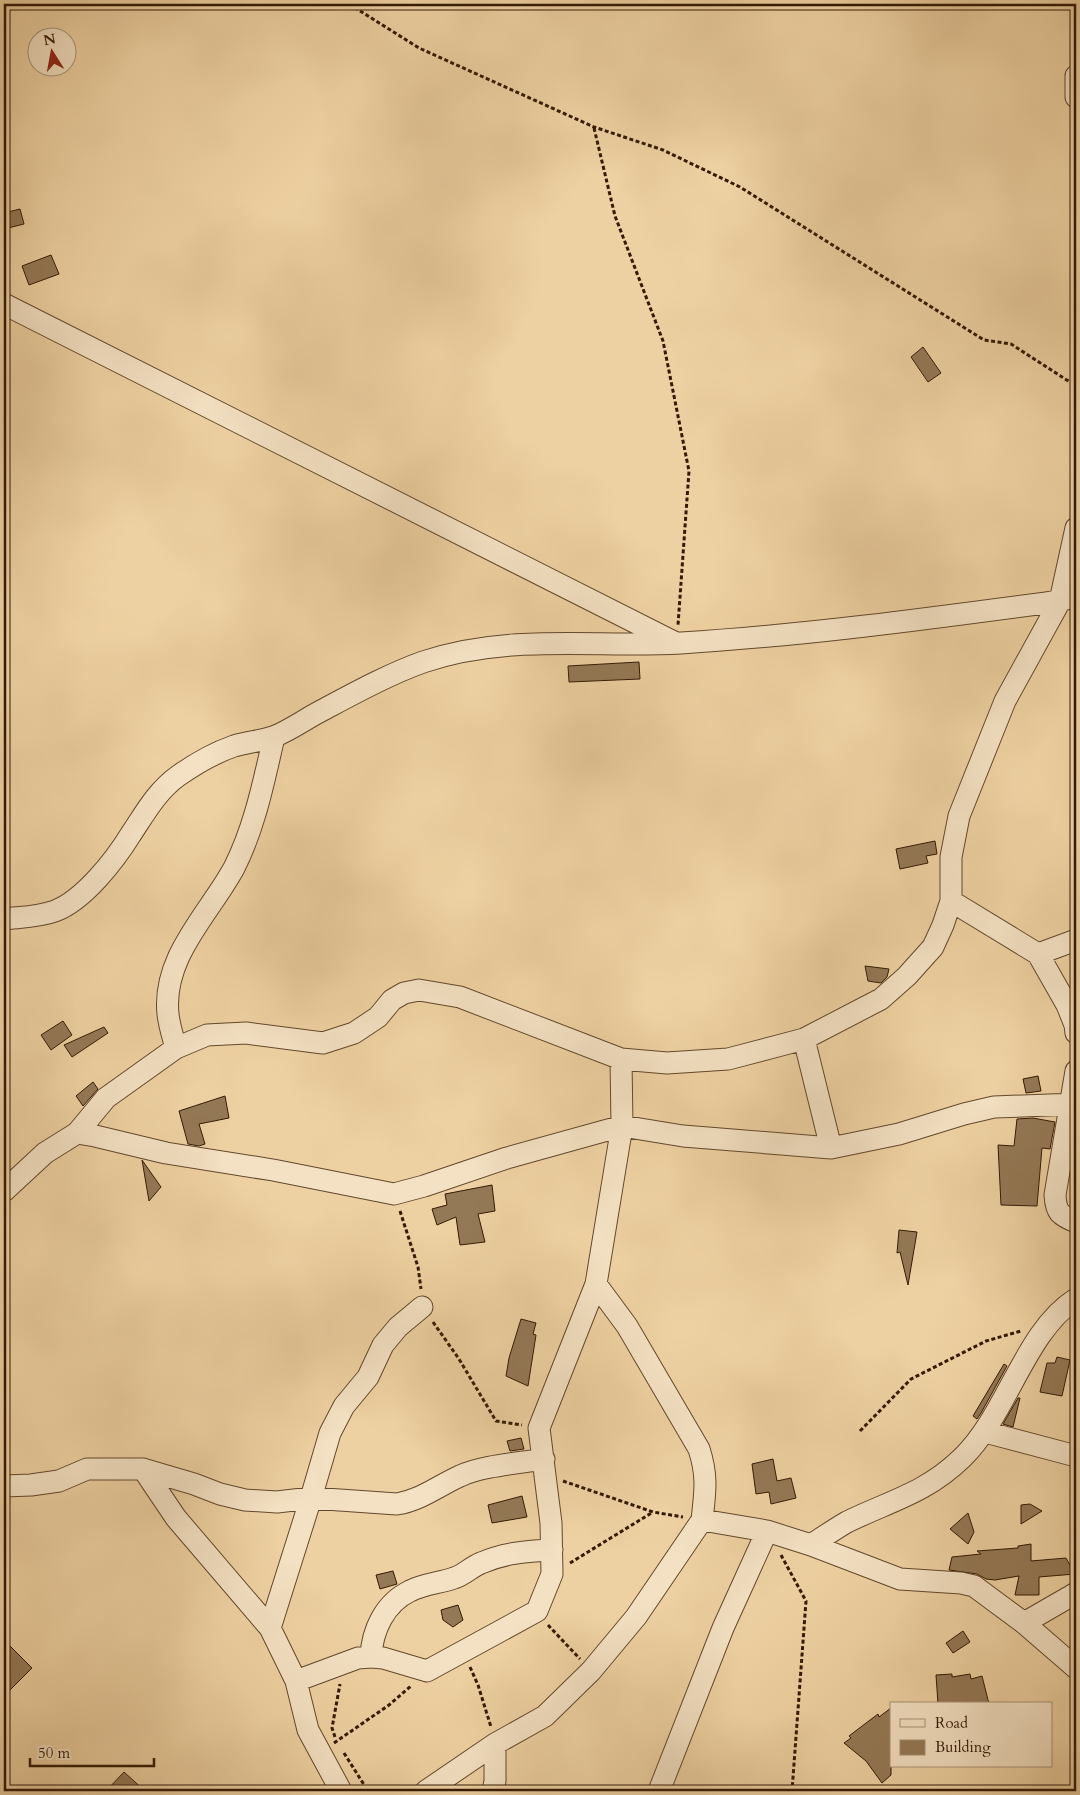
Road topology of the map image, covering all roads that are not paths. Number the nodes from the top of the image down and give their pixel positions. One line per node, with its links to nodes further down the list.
1 (1076, 76): 2 (street)
2 (1076, 97)
3 (4, 304): 6 (street)
4 (1076, 528): 5 (street)
5 (1068, 598): 6 (street); 8 (street)
6 (676, 643): 7 (street)
7 (274, 737): 9 (street); 14 (street)
8 (951, 901): 11 (street); 13 (street)
9 (4, 919)
10 (1076, 940): 11 (street)
11 (1038, 954): 12 (street)
12 (1076, 1033)
13 (804, 1039): 15 (street); 20 (street)
14 (176, 1048): 15 (street); 19 (street)
15 (621, 1059): 18 (street)
16 (1076, 1071): 17 (street)
17 (1073, 1104): 20 (street); 22 (street)
18 (622, 1126): 19 (street); 20 (street); 23 (street)
19 (77, 1133): 21 (street)
20 (831, 1148)
21 (4, 1191)
22 (1076, 1222)
23 (596, 1284): 28 (street); 32 (street)
24 (1076, 1299): 26 (street)
25 (422, 1307): 31 (street)
26 (984, 1432): 27 (street); 34 (street)
27 (1076, 1456)
28 (544, 1467): 31 (street); 35 (street)
29 (143, 1469): 30 (street); 31 (street); 38 (street)
30 (4, 1486)
31 (311, 1498): 38 (street)
32 (702, 1520): 33 (street); 42 (street)
33 (767, 1531): 34 (street); 46 (street)
34 (811, 1544): 37 (street)
35 (552, 1550): 39 (street); 39 (street)
36 (1076, 1593): 37 (street)
37 (1024, 1623): 40 (street)
38 (270, 1628): 41 (street)
39 (371, 1657): 41 (street)
40 (1076, 1668)
41 (296, 1681): 43 (street)
42 (496, 1744): 44 (street); 45 (street)
43 (341, 1791)
44 (426, 1791)
45 (493, 1791)
46 (659, 1791)

